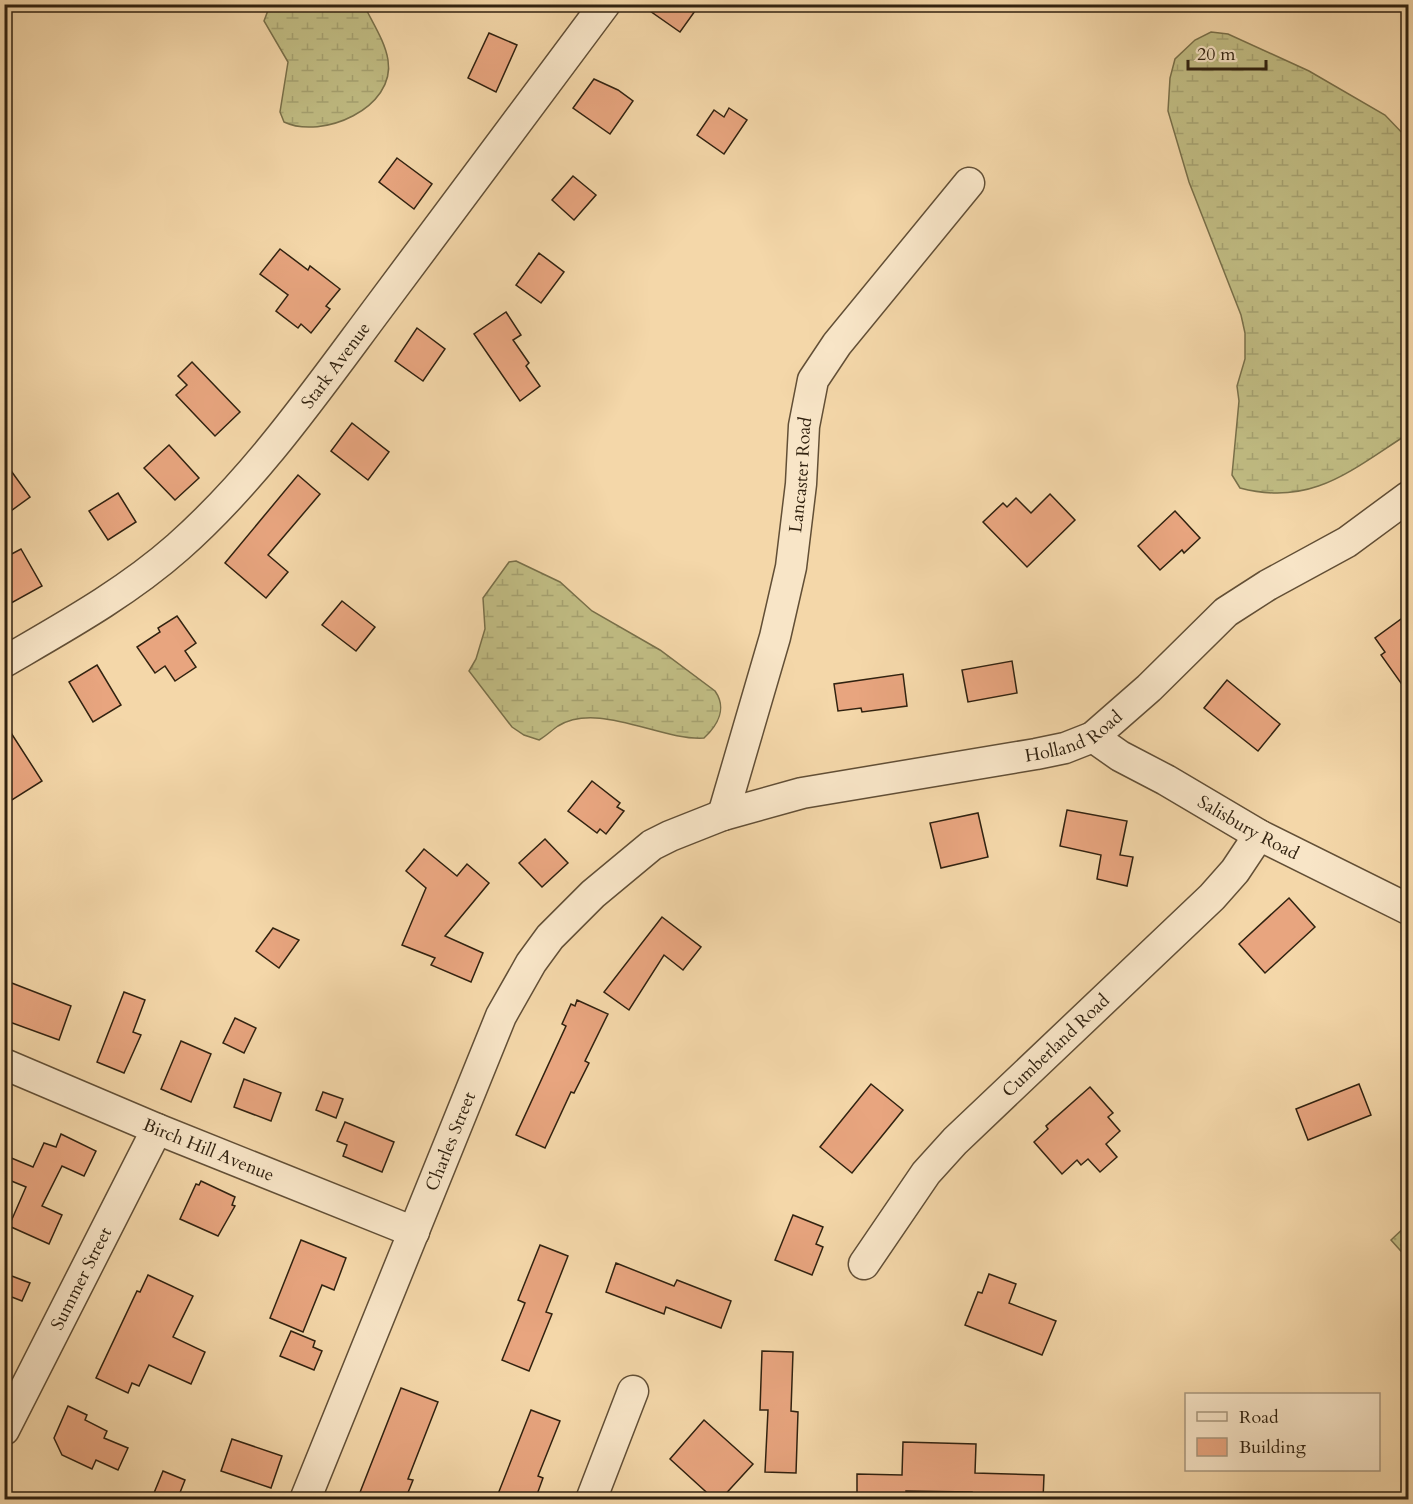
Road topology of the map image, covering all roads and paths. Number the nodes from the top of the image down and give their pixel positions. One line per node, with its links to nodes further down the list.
1 (605, 4): 4 (street, Stark Avenue)
2 (969, 183): 6 (street, Lancaster Road)
3 (1408, 497): 5 (street, Holland Road)
4 (4, 662)
5 (1093, 737): 6 (street, Holland Road); 7 (street, Salisbury Road)
6 (723, 815): 8 (street, Holland Road)
7 (1259, 835): 9 (street, Salisbury Road); 13 (street, Cumberland Road)
8 (670, 836): 12 (street, Charles Street)
9 (1408, 909)
10 (4, 1064): 11 (street, Birch Hill Avenue)
11 (157, 1130): 12 (street, Birch Hill Avenue); 15 (street, Summer Street)
12 (414, 1232): 16 (street, Charles Street)
13 (864, 1264)
14 (633, 1391): 17 (street)
15 (4, 1430)
16 (304, 1500)
17 (591, 1500)

